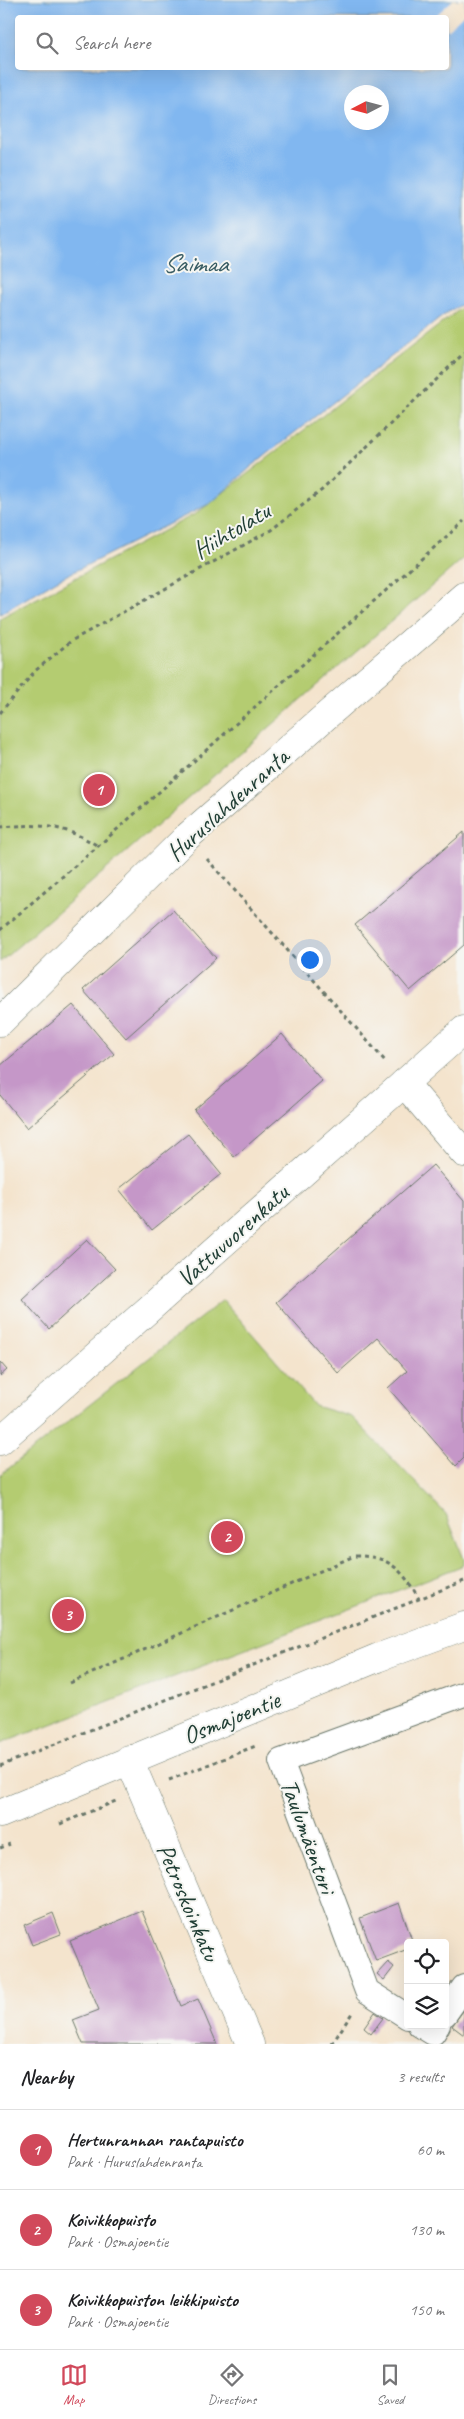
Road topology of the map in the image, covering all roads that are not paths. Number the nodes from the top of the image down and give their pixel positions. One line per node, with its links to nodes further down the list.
1 (464, 596): 2 (street, Huruslahdenranta)
2 (0, 1022)
3 (464, 1030): 4 (street, Vattuvuorenkatu)
4 (399, 1087): 5 (street); 6 (street, Vattuvuorenkatu)
5 (464, 1153)
6 (0, 1441)
7 (464, 1626): 9 (street, Osmajoentie)
8 (464, 1694): 13 (street, Taulumäentori)
9 (129, 1759): 10 (street, Osmajoentie); 16 (street, Petroskoinkatu)
10 (0, 1814)
11 (464, 1988): 12 (street)
12 (449, 2009)
13 (404, 2014)
14 (426, 2029): 15 (street)
15 (436, 2029)
16 (250, 2044)

